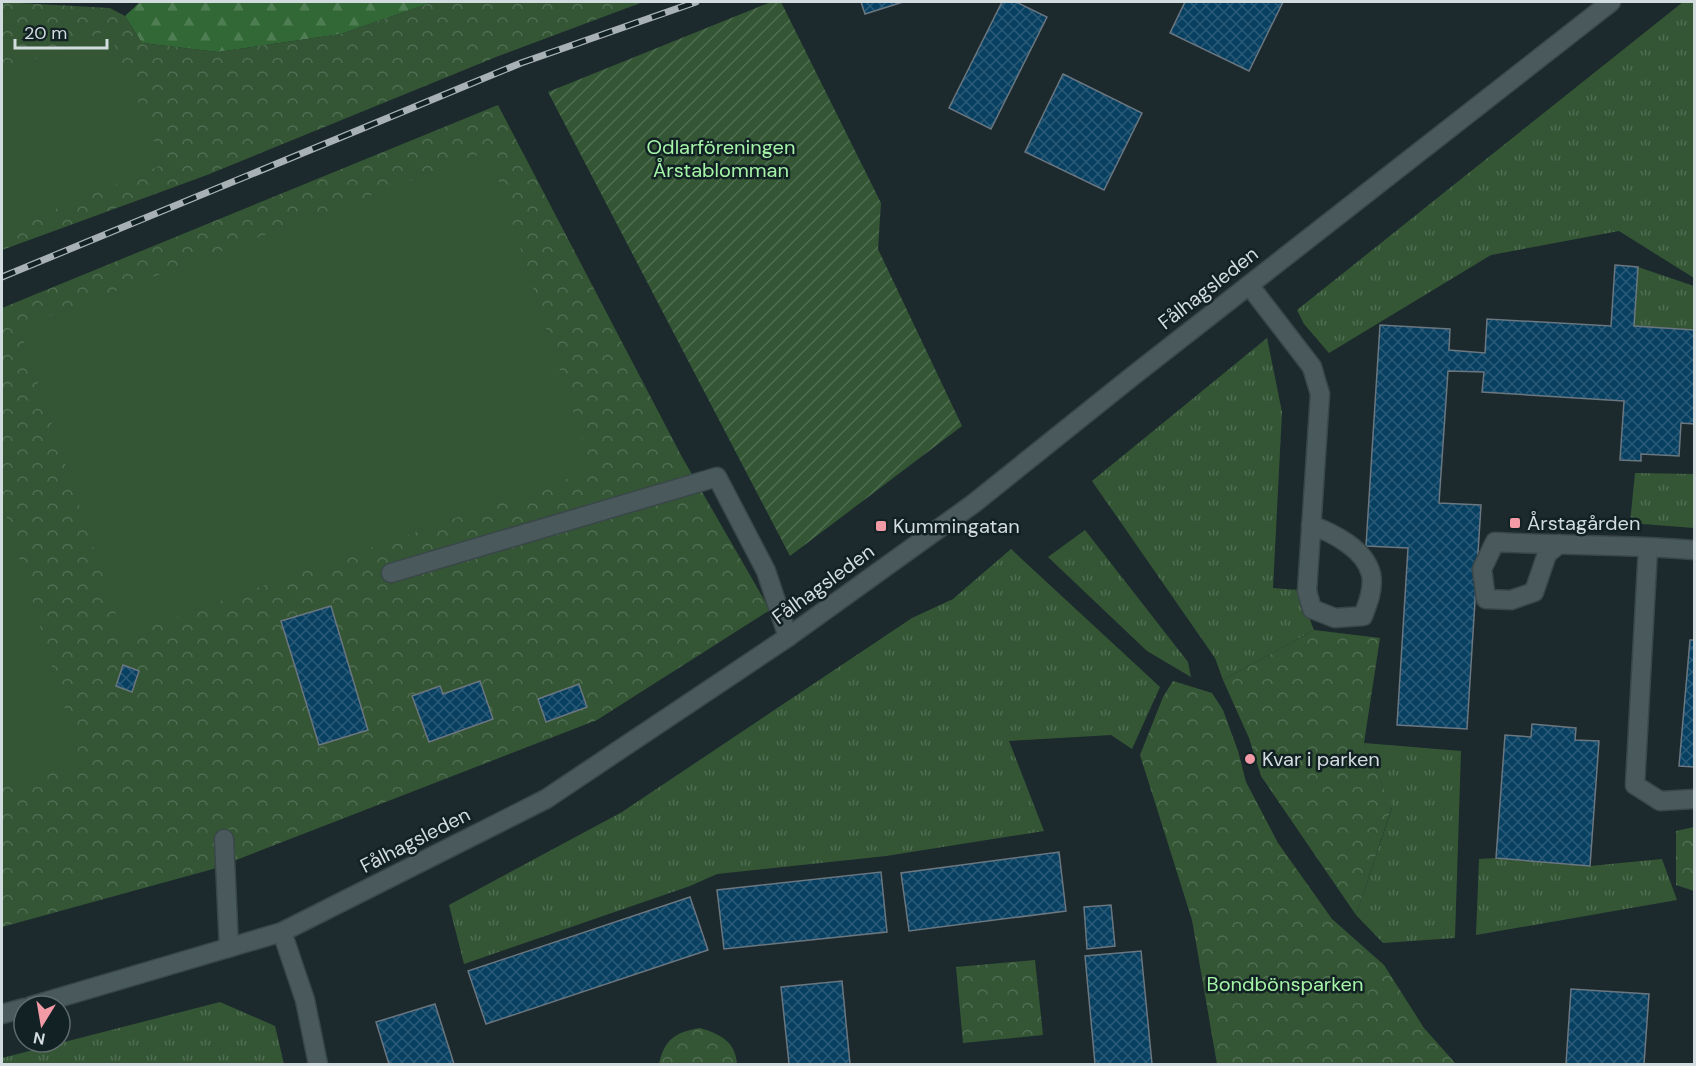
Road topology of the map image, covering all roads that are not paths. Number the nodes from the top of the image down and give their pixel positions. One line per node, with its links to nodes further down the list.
1 (1611, 2): 2 (street, Fålhagsleden)
2 (1249, 285): 3 (street); 8 (street, Fålhagsleden)
3 (1311, 525): 3 (street)
4 (1559, 544): 4 (street); 5 (street)
5 (1648, 548): 6 (street); 9 (street)
6 (1695, 550)
7 (391, 573): 8 (street)
8 (788, 637): 11 (street, Fålhagsleden)
9 (1695, 799)
10 (224, 839): 12 (street)
11 (282, 932): 12 (street, Fålhagsleden); 14 (street)
12 (229, 948): 13 (street, Fålhagsleden)
13 (72, 994)
14 (318, 1065)

